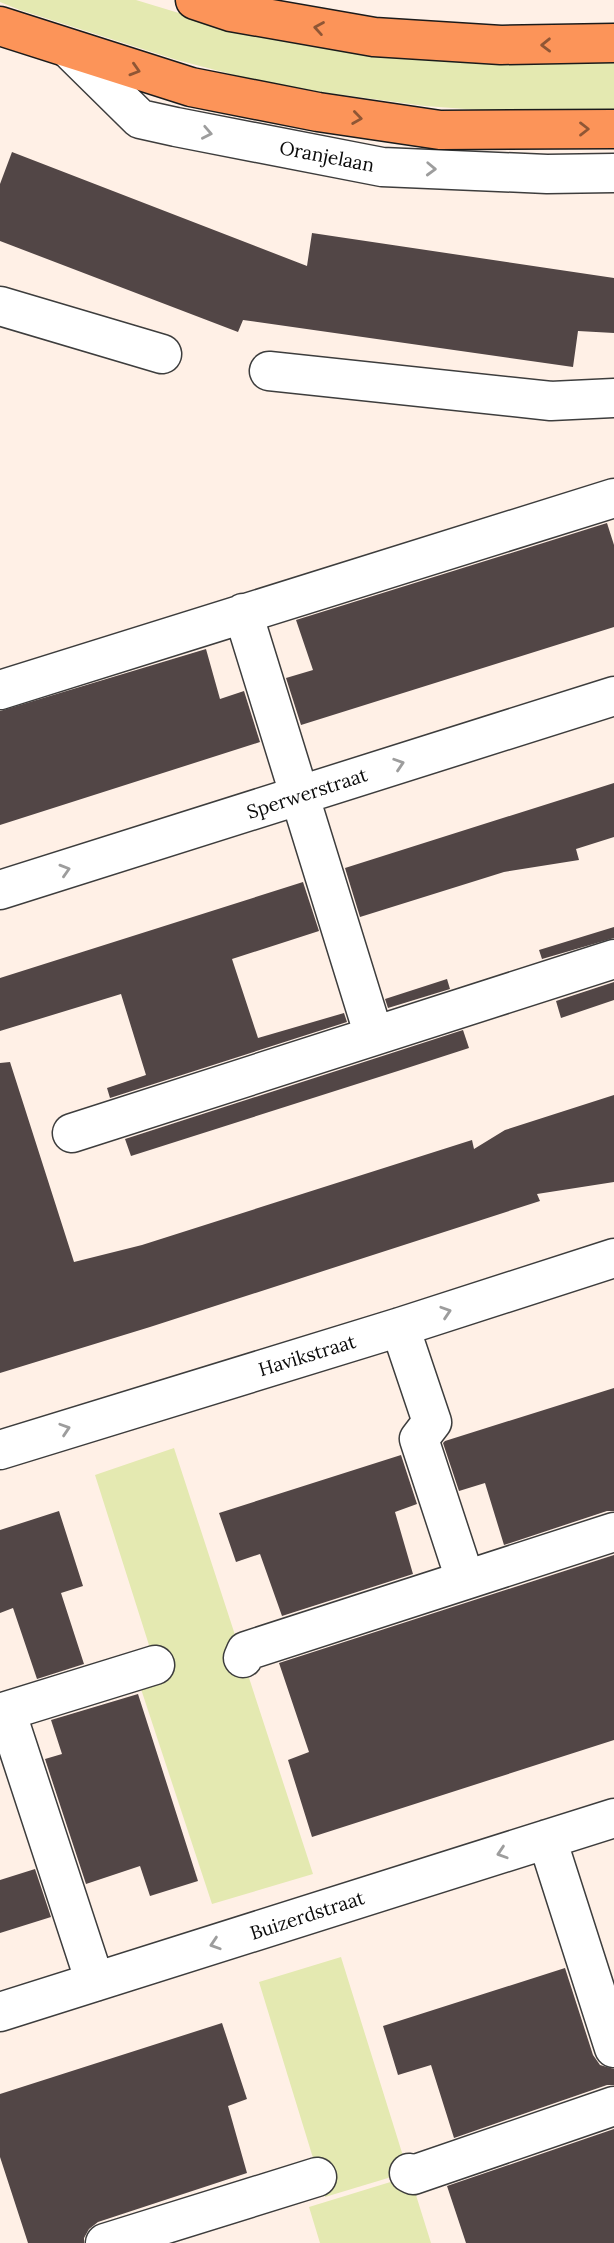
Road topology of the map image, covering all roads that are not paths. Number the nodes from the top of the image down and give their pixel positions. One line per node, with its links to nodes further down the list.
1 (195, 0): 3 (main road, one-way to 1)
2 (0, 26): 4 (main road, Oranjelaan)
3 (614, 43)
4 (70, 50): 5 (main road, Oranjelaan, one-way to 5); 6 (street, Oranjelaan, one-way to 6)
5 (614, 129)
6 (614, 173)
7 (0, 306): 8 (street)
8 (162, 354)
9 (269, 370): 10 (street)
10 (614, 398)
11 (614, 498): 12 (street)
12 (243, 613): 13 (street); 15 (street)
13 (0, 690)
14 (614, 696): 15 (street, Sperwerstraat, one-way to 14)
15 (300, 796): 16 (street, Sperwerstraat, one-way to 15); 18 (street)
16 (0, 890)
17 (614, 959): 18 (street)
18 (374, 1036): 19 (street)
19 (72, 1133)
20 (611, 1269): 21 (street, Havikstraat, one-way to 20)
21 (400, 1327): 22 (street, Havikstraat, one-way to 21); 24 (street)
22 (0, 1450)
23 (614, 1532): 24 (street)
24 (465, 1579): 25 (street)
25 (243, 1658)
26 (155, 1665): 27 (street)
27 (3, 1712): 30 (street)
28 (614, 1818): 29 (street, Buizerdstraat)
29 (547, 1839): 30 (street, Buizerdstraat, one-way to 30); 32 (street)
30 (94, 1982): 31 (street, Buizerdstraat)
31 (0, 2012)
32 (614, 2048)
33 (614, 2106): 34 (street)
34 (410, 2174)
35 (317, 2177): 36 (street)
36 (173, 2233): 37 (street)
37 (105, 2243)

